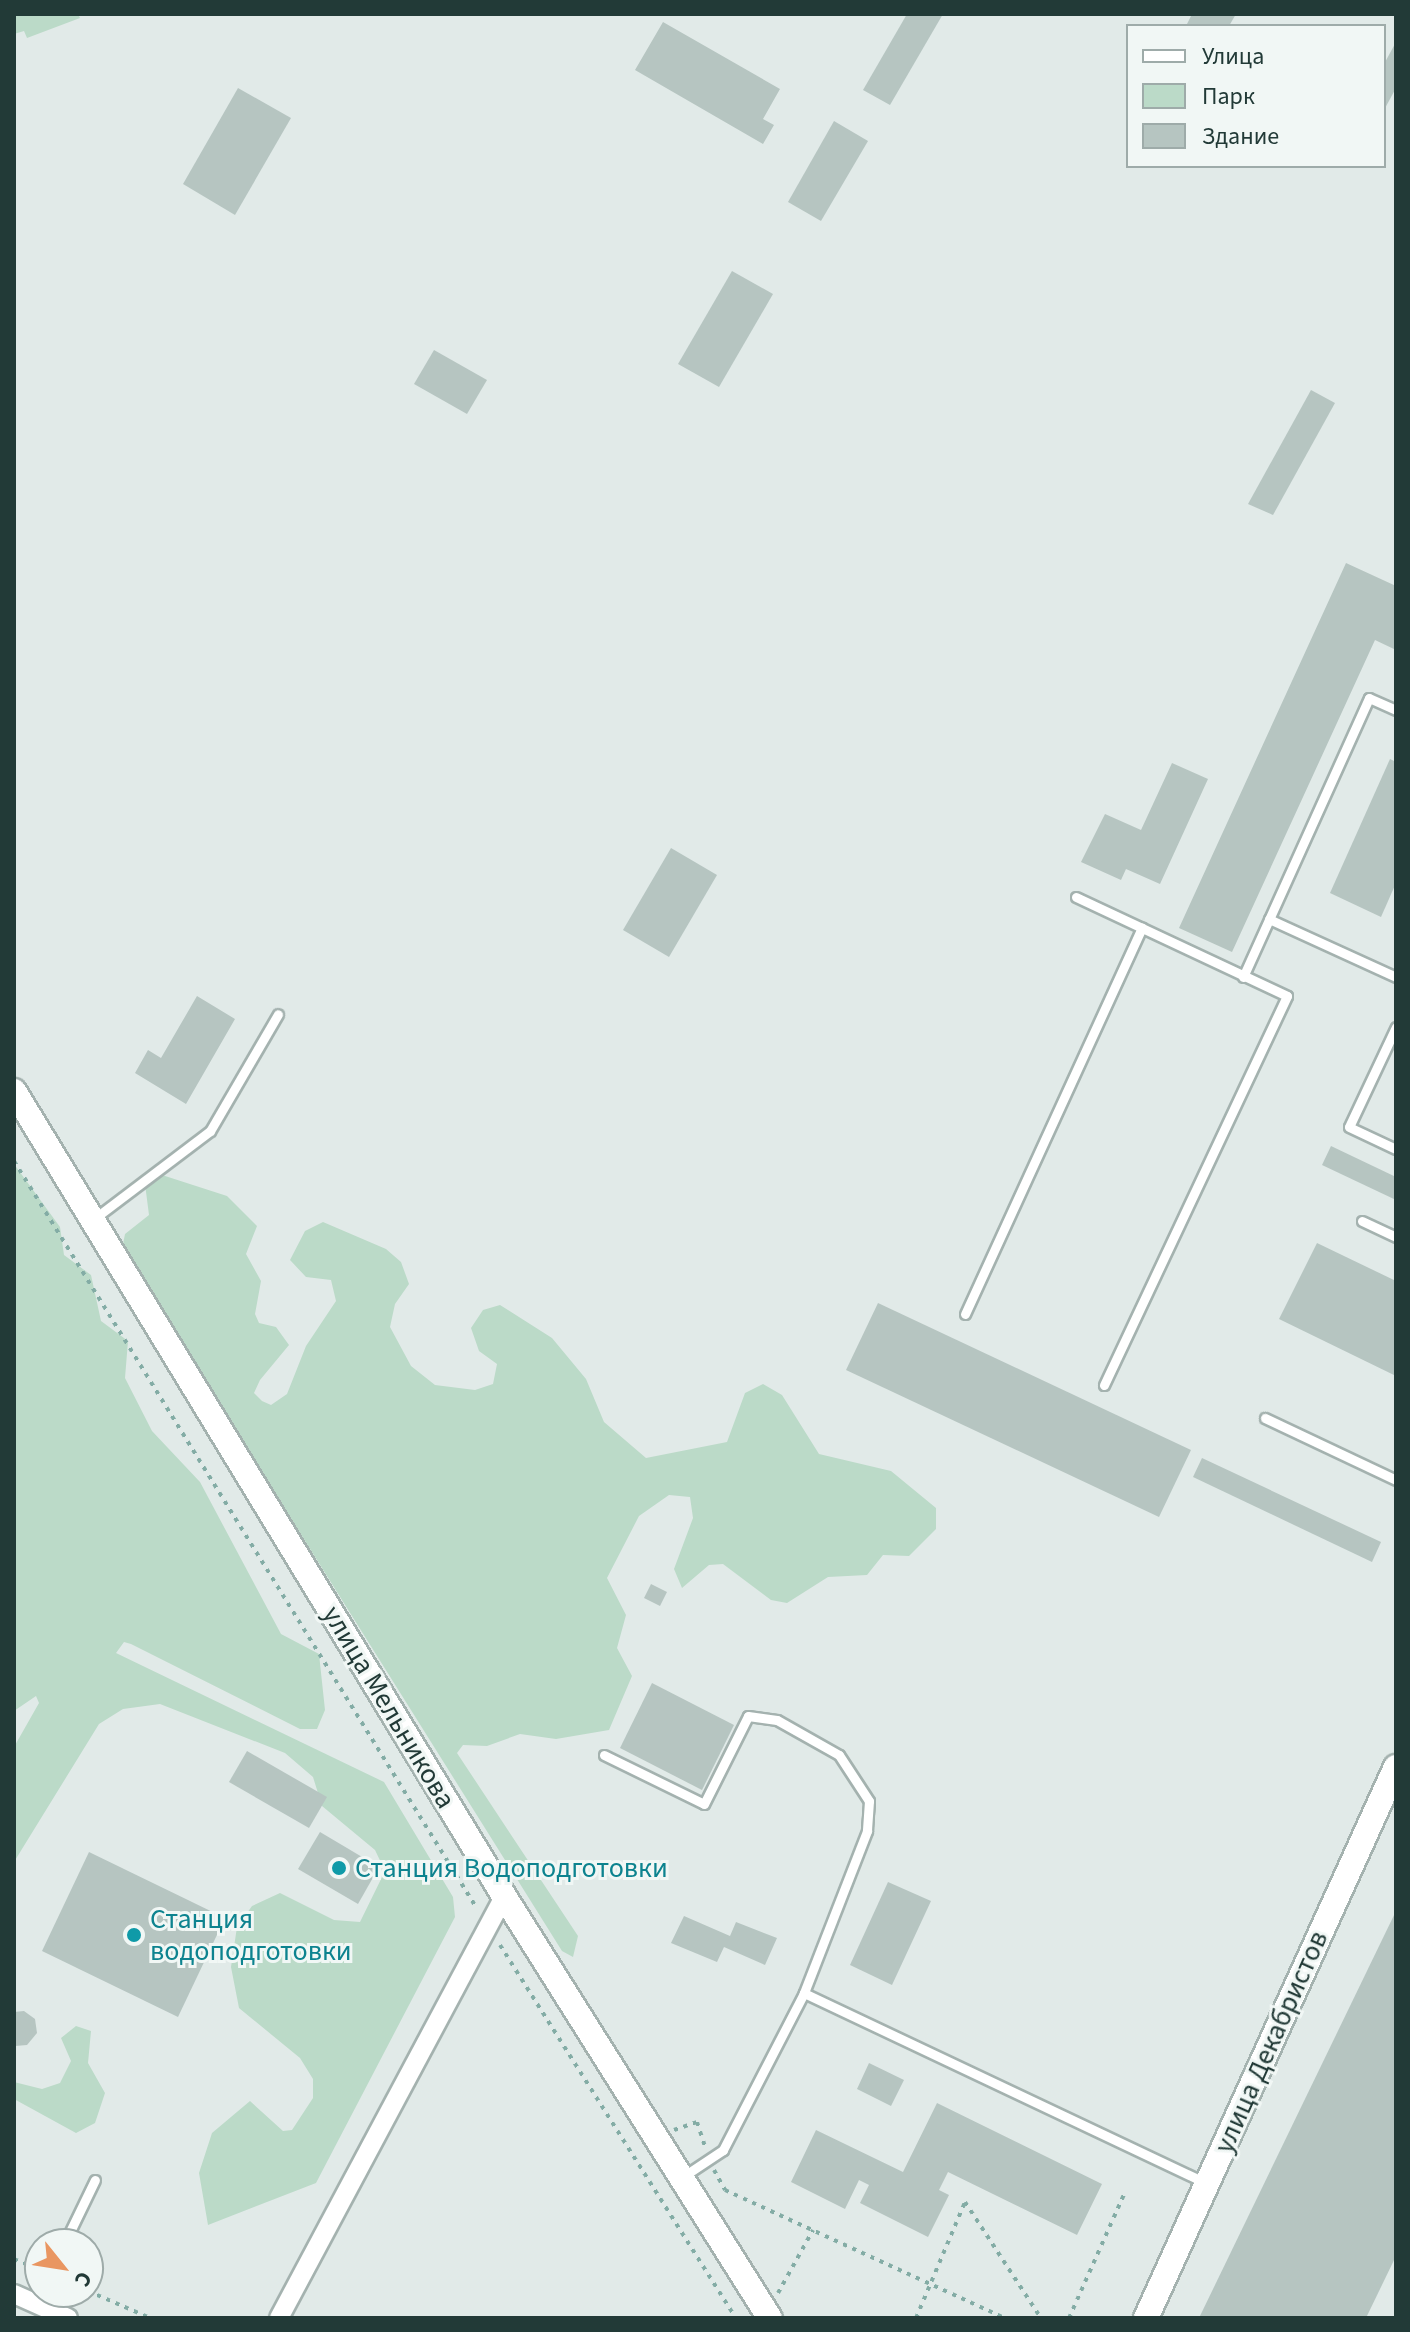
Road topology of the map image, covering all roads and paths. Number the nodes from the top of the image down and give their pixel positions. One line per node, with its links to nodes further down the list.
1 (1396, 710): 3 (lane)
2 (1076, 897): 4 (lane)
3 (1269, 919): 5 (lane); 6 (lane)
4 (1142, 928): 5 (lane); 15 (lane)
5 (1243, 977): 16 (lane)
6 (1396, 977)
7 (278, 1014): 12 (lane)
8 (1396, 1027): 10 (lane)
9 (14, 1091): 12 (street, улица Мельникова)
10 (1396, 1149)
11 (14, 1161): 22 (path)
12 (92, 1220): 21 (street, улица Мельникова)
13 (1362, 1221): 14 (lane)
14 (1396, 1237)
15 (965, 1314)
16 (1104, 1385)
17 (1265, 1418): 18 (lane)
18 (1396, 1480)
19 (604, 1755): 23 (lane)
20 (1396, 1767): 29 (street, улица Декабристов)
21 (504, 1896): 22 (street); 24 (street, улица Мельникова)
22 (488, 1926): 25 (path); 37 (street)
23 (804, 1993): 26 (lane); 29 (lane)
24 (658, 2136): 25 (path); 26 (path); 27 (street, улица Мельникова)
25 (627, 2148): 38 (path)
26 (709, 2160): 27 (lane); 32 (path)
27 (684, 2176): 35 (street, улица Мельникова)
28 (95, 2180): 31 (lane)
29 (1207, 2183): 43 (street, улица Декабристов)
30 (1125, 2192): 42 (path)
31 (72, 2228)
32 (813, 2230): 33 (path); 35 (path)
33 (932, 2283): 39 (path); 40 (path); 41 (path)
34 (104, 2298): 36 (path)
35 (765, 2310)
36 (150, 2318)
37 (279, 2318)
38 (736, 2318)
39 (916, 2318)
40 (1004, 2318)
41 (1041, 2318)
42 (1069, 2318)
43 (1146, 2318)

